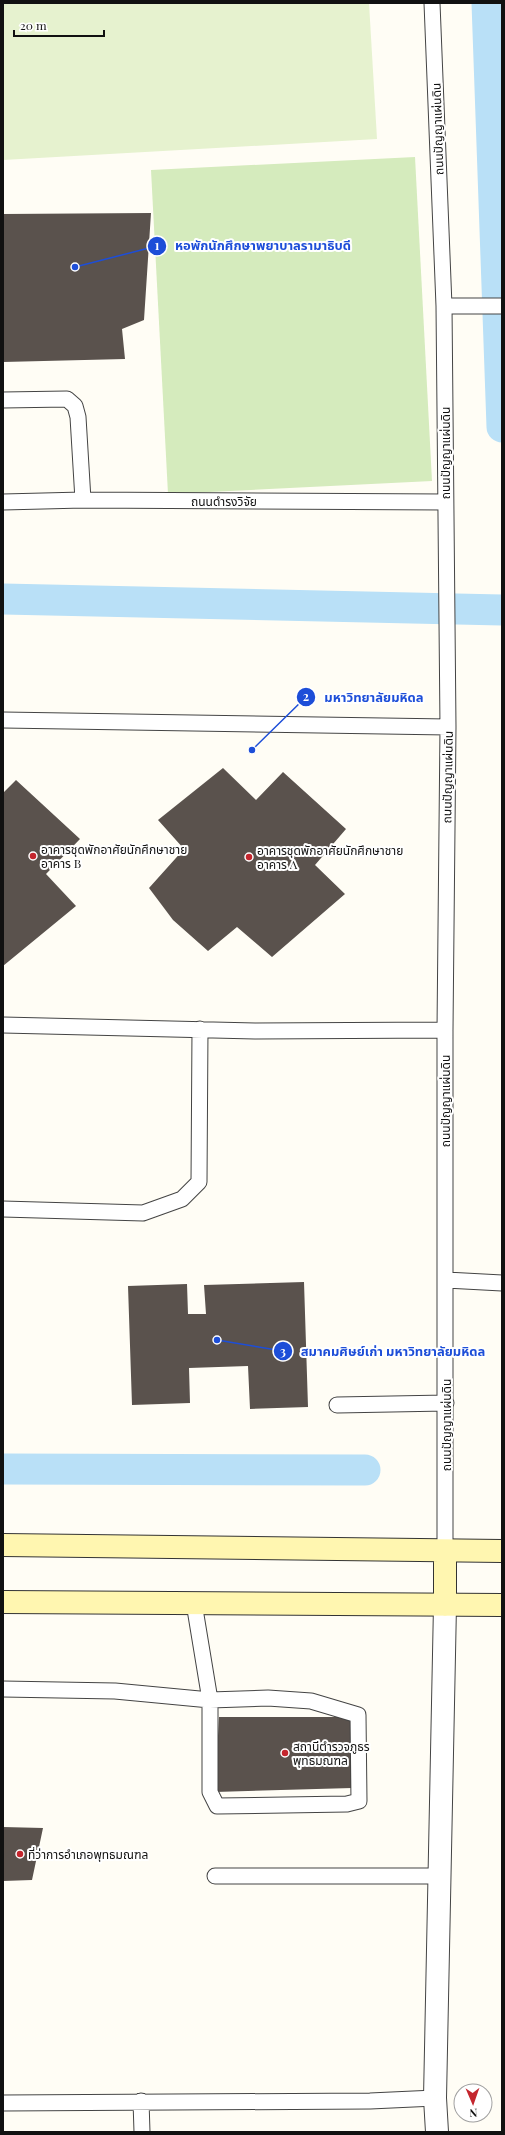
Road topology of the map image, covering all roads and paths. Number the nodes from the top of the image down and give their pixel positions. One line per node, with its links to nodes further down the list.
1 (432, 3): 2 (lane, ถนนปัญญาแผ่นดิน)
2 (444, 306): 3 (lane); 7 (lane, ถนนปัญญาแผ่นดิน)
3 (502, 306)
4 (3, 400): 5 (lane)
5 (83, 500): 6 (lane, ถนนดำรงวิจัย); 7 (lane, ถนนดำรงวิจัย)
6 (3, 502)
7 (445, 502): 9 (lane, ถนนปัญญาแผ่นดิน)
8 (3, 720): 9 (lane)
9 (448, 727): 12 (lane, ถนนปัญญาแผ่นดิน)
10 (3, 1026): 11 (lane)
11 (200, 1030): 12 (lane); 13 (lane)
12 (445, 1030): 14 (lane, ถนนปัญญาแผ่นดิน)
13 (3, 1209)
14 (446, 1280): 15 (lane); 16 (lane, ถนนปัญญาแผ่นดิน)
15 (502, 1283)
16 (446, 1403): 17 (lane); 19 (lane, ถนนปัญญาแผ่นดิน)
17 (337, 1405)
18 (3, 1545): 19 (main road)
19 (445, 1551): 20 (main road); 23 (main road)
20 (502, 1552)
21 (3, 1602): 22 (main road)
22 (194, 1603): 23 (main road); 26 (lane)
23 (445, 1605): 24 (main road); 28 (street)
24 (502, 1605)
25 (3, 1689): 26 (lane)
26 (210, 1700): 26 (lane)
27 (215, 1876): 28 (lane)
28 (439, 1876): 29 (street)
29 (435, 2098): 30 (lane); 33 (street)
30 (141, 2101): 31 (lane); 32 (lane)
31 (3, 2103)
32 (142, 2132)
33 (437, 2132)

